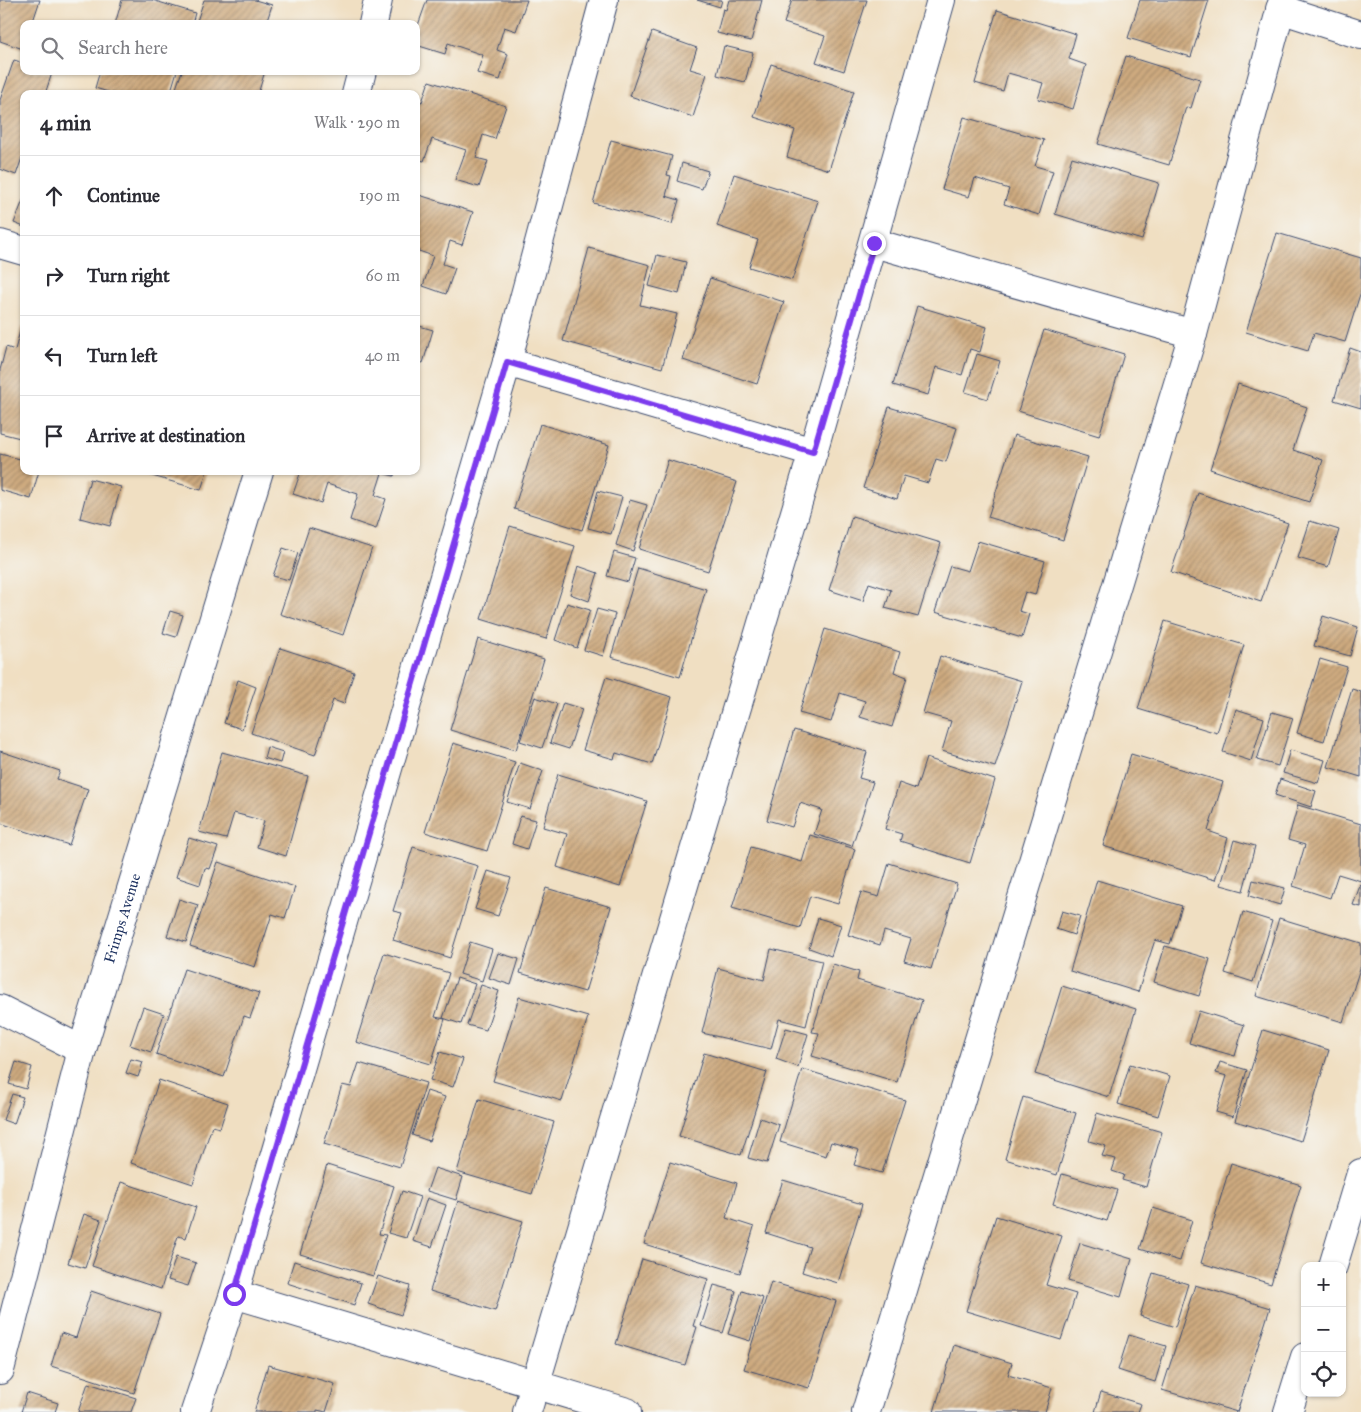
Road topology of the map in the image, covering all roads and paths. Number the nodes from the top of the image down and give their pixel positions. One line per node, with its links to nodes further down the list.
1 (378, 0): 5 (street)
2 (604, 0): 13 (street)
3 (941, 0): 9 (street)
4 (1282, 5): 6 (street); 12 (street)
5 (373, 20)
6 (1361, 35)
7 (361, 75): 8 (street)
8 (357, 90)
9 (874, 243): 12 (street); 14 (street)
10 (0, 244): 11 (street)
11 (20, 249)
12 (1194, 334): 27 (street)
13 (507, 362): 14 (street); 20 (street)
14 (813, 452): 23 (street)
15 (258, 475): 17 (street, Frimps Avenue)
16 (0, 1009): 17 (street)
17 (82, 1050): 21 (street, Frimps Avenue)
18 (1361, 1173): 19 (street)
19 (1334, 1262)
20 (234, 1294): 23 (street); 24 (street)
21 (0, 1370)
22 (1301, 1370): 28 (street)
23 (534, 1384): 25 (street); 26 (street)
24 (196, 1412)
25 (527, 1412)
26 (627, 1412)
27 (866, 1412)
28 (1288, 1412)

